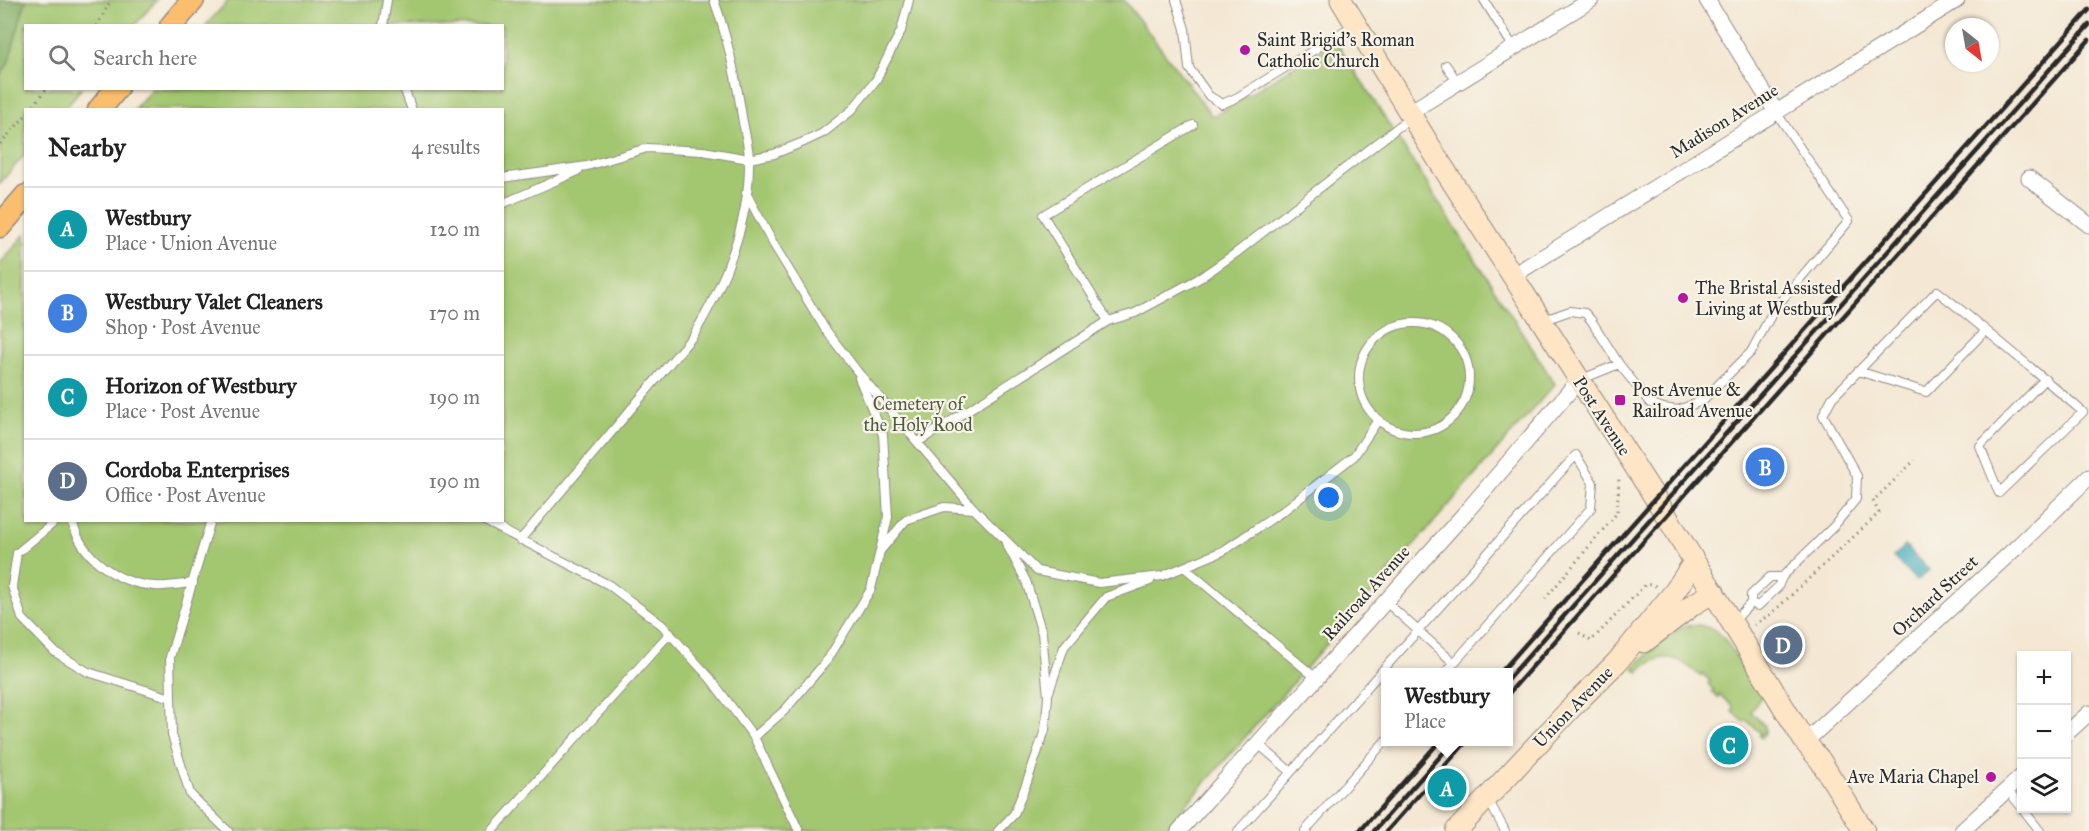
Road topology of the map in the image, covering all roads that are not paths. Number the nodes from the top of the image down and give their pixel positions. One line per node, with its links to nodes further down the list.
1 (193, 0): 11 (main road)
2 (387, 0): 12 (lane)
3 (714, 0): 24 (lane)
4 (909, 0): 24 (lane)
5 (1176, 0): 13 (lane)
6 (1341, 0): 13 (main road, Post Avenue)
7 (1484, 0): 14 (lane)
8 (1591, 0): 14 (street)
9 (1707, 0): 21 (street)
10 (1957, 0): 21 (street, Madison Avenue)
11 (173, 24)
12 (383, 24)
13 (1356, 24): 22 (main road, Post Avenue)
14 (1514, 48): 16 (street)
15 (1446, 65): 16 (lane)
16 (1458, 83): 22 (street)
17 (115, 90): 19 (main road)
18 (405, 90): 20 (lane)
19 (101, 108)
20 (411, 108)
21 (1776, 112): 33 (street, Madison Avenue); 37 (lane)
22 (1412, 114): 33 (main road, Post Avenue); 34 (lane)
23 (1193, 125): 34 (lane)
24 (749, 159): 25 (lane); 28 (lane)
25 (587, 166): 26 (lane); 30 (lane)
26 (504, 178)
27 (2029, 178): 31 (street)
28 (746, 193): 38 (lane); 52 (lane)
29 (24, 199): 32 (main road)
30 (504, 203)
31 (2089, 225)
32 (0, 226)
33 (1512, 276): 35 (main road, Post Avenue)
34 (1108, 321): 44 (lane)
35 (1541, 321): 37 (lane); 41 (main road, Post Avenue)
36 (1986, 330): 39 (lane); 39 (lane); 40 (lane)
37 (1619, 364): 41 (lane)
38 (856, 371): 44 (lane); 53 (lane)
39 (1858, 371): 57 (lane)
40 (2045, 379): 42 (lane); 42 (lane)
41 (1579, 380): 54 (main road, Post Avenue); 60 (street, Railroad Avenue)
42 (2086, 415)
43 (1378, 420): 43 (lane); 55 (lane)
44 (918, 442): 46 (lane)
45 (2089, 477): 76 (street, Orchard Street)
46 (974, 509): 51 (lane); 53 (lane)
47 (55, 522): 72 (lane)
48 (72, 522): 58 (lane)
49 (210, 522): 58 (lane)
50 (487, 522): 52 (lane)
51 (1001, 534): 56 (lane); 71 (lane)
52 (520, 540): 64 (lane)
53 (880, 552): 75 (lane)
54 (1694, 562): 59 (main road, Post Avenue); 65 (main road, Union Avenue)
55 (1184, 567): 56 (lane); 70 (lane)
56 (1162, 576): 71 (lane)
57 (1782, 577): 61 (lane); 61 (lane)
58 (193, 582): 72 (lane)
59 (1714, 592): 62 (main road, Post Avenue); 65 (main road, Union Avenue)
60 (1385, 601): 63 (lane); 70 (street, Railroad Avenue)
61 (1751, 603): 62 (lane)
62 (1732, 622): 76 (main road, Post Avenue)
63 (1419, 631): 66 (lane); 66 (lane); 67 (lane)
64 (670, 633): 75 (lane); 87 (lane)
65 (1617, 662): 82 (main road, Union Avenue)
66 (1454, 663): 68 (lane)
67 (1385, 668)
68 (1450, 668)
69 (1381, 673): 79 (lane)
70 (1316, 678): 77 (street, Railroad Avenue)
71 (1048, 696): 89 (lane)
72 (171, 698): 86 (lane)
73 (2089, 713): 74 (street)
74 (2071, 730)
75 (754, 736): 88 (lane)
76 (1805, 742): 95 (main road, Post Avenue)
77 (1257, 743): 79 (lane); 90 (street, Railroad Avenue)
78 (1381, 746): 92 (lane)
79 (1291, 772): 91 (lane)
80 (2017, 780): 81 (street)
81 (2007, 789): 83 (lane); 85 (street)
82 (1487, 797): 93 (main road, Union Avenue); 94 (lane)
83 (2017, 802)
84 (2026, 813): 96 (lane)
85 (1970, 828)
86 (228, 831)
87 (492, 831)
88 (799, 831)
89 (998, 831)
90 (1179, 831)
91 (1238, 831)
92 (1305, 831)
93 (1456, 831)
94 (1504, 831)
95 (1864, 831)
96 (2040, 831)

